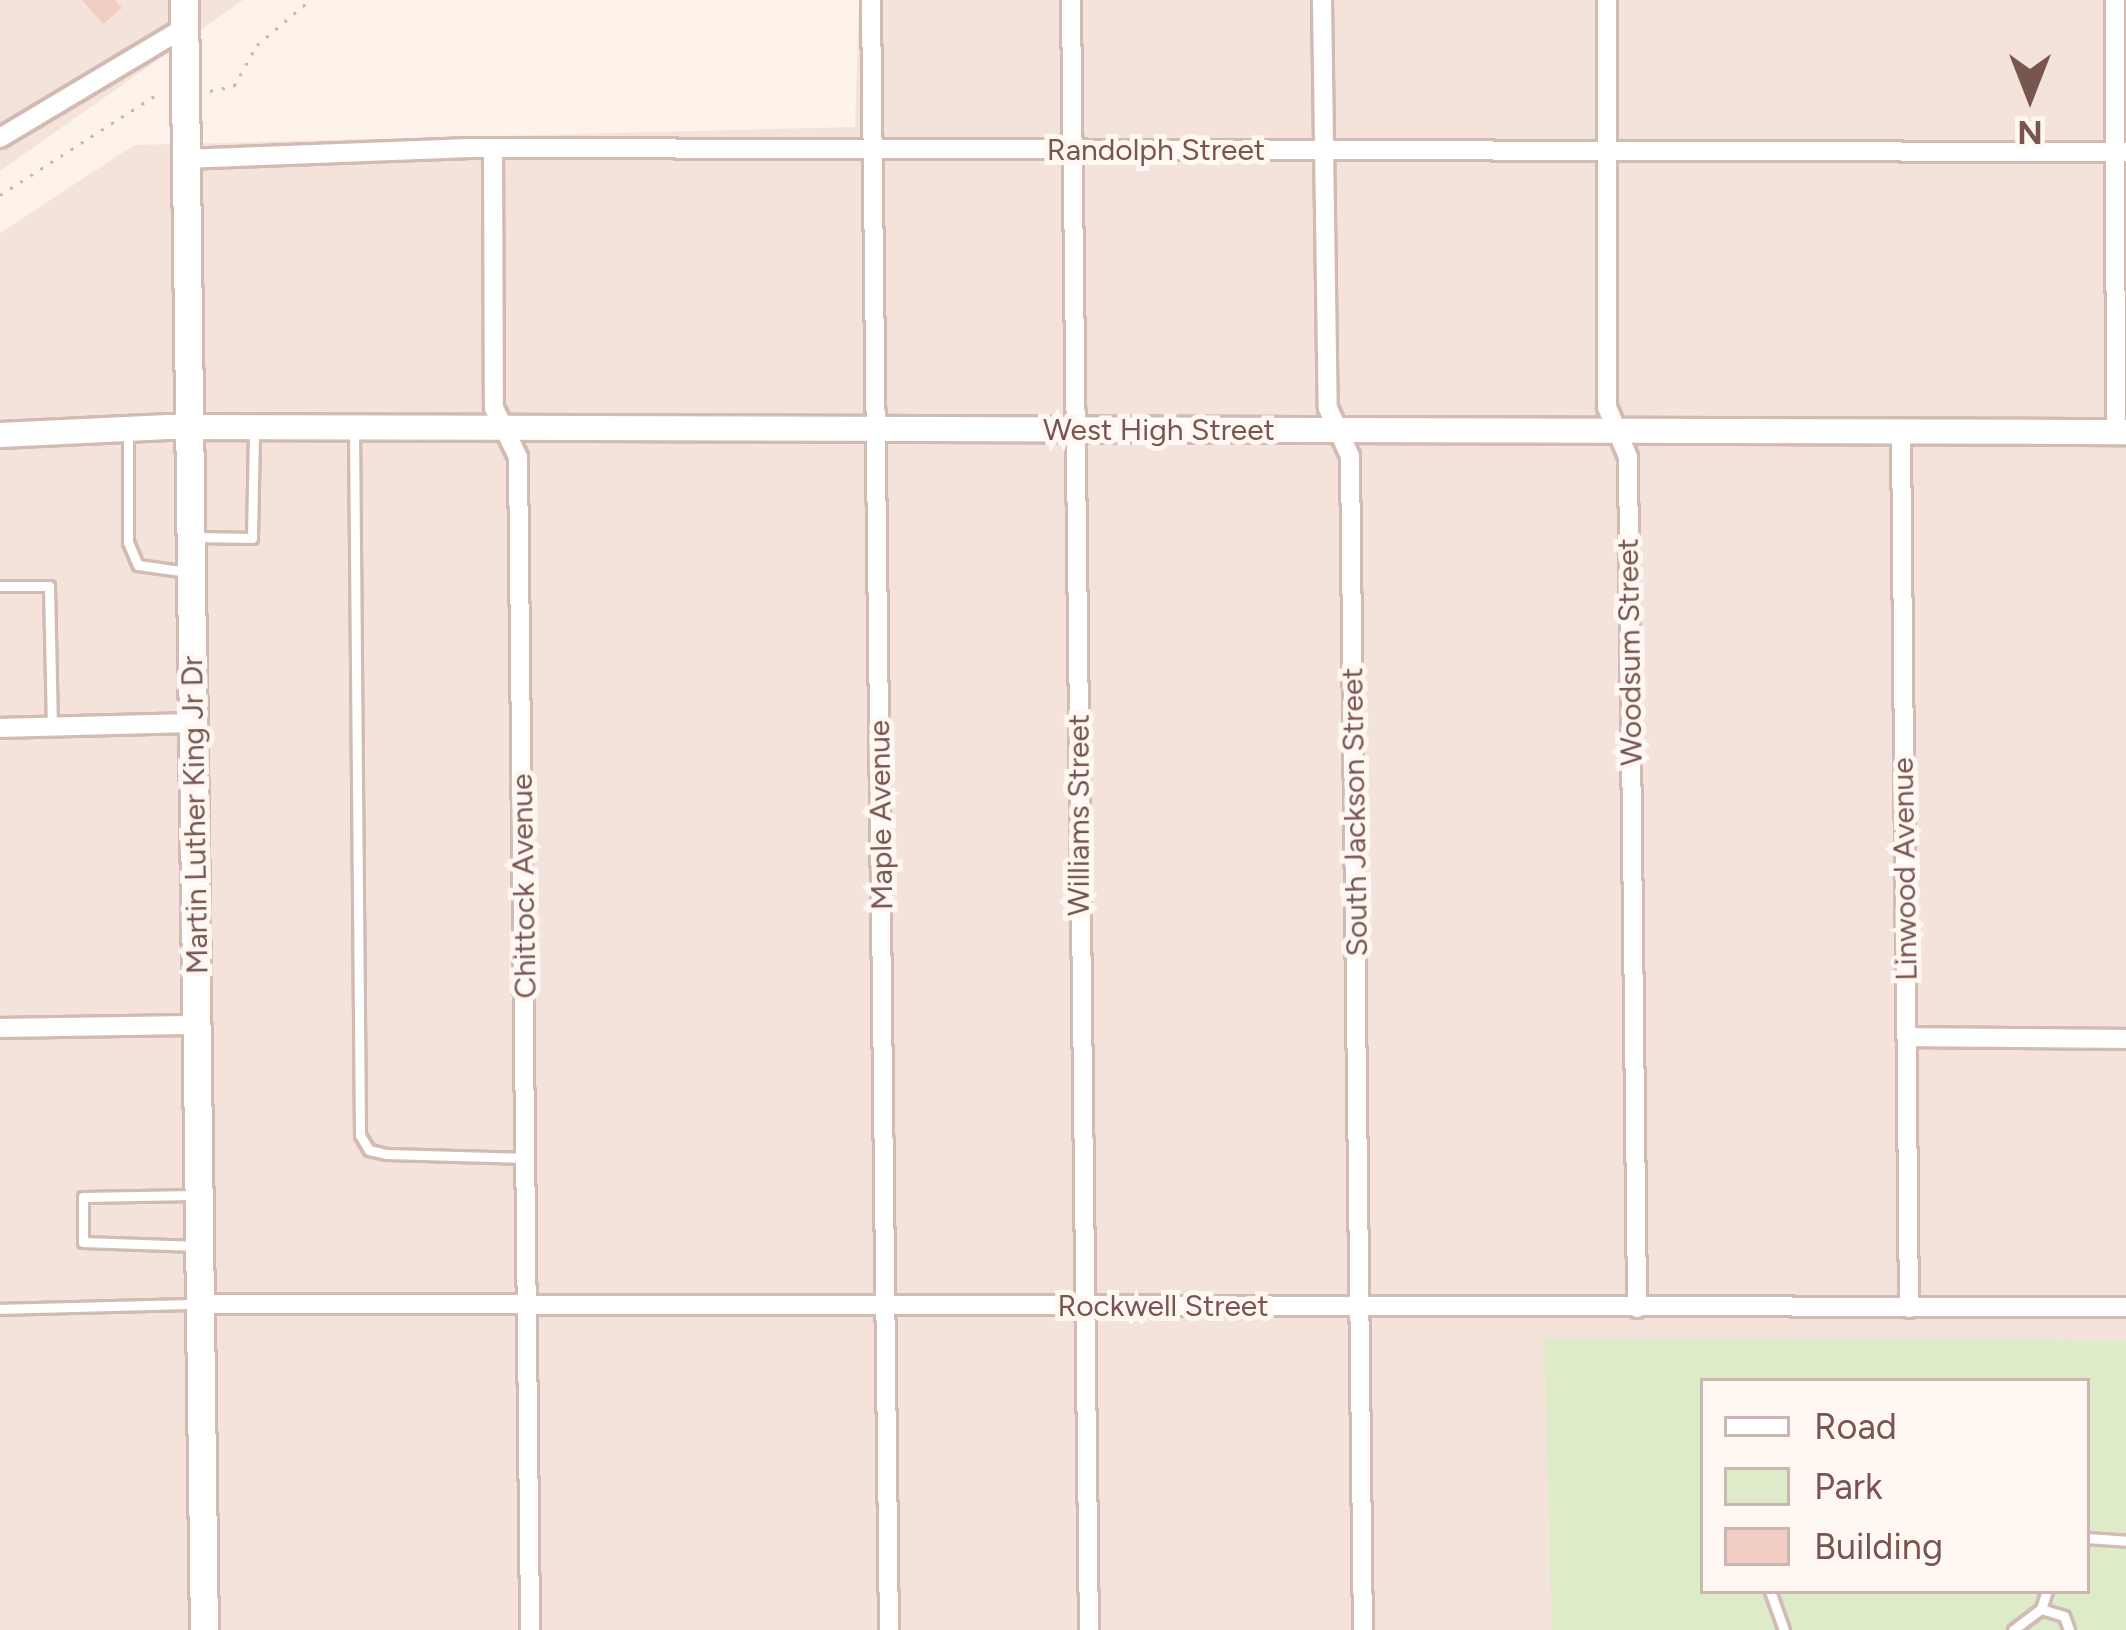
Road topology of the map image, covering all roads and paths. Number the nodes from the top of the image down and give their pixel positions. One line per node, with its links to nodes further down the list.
1 (310, 0): 9 (path)
2 (871, 0): 13 (street, Maple Avenue)
3 (1071, 0): 12 (street, Williams Street)
4 (1322, 0): 14 (street, South Jackson Street)
5 (1607, 0): 15 (street, Woodsum Street)
6 (2115, 0): 16 (street)
7 (184, 14): 10 (street); 17 (main road, Martin Luther King Jr Dr)
8 (163, 91): 18 (path)
9 (214, 91)
10 (0, 138)
11 (493, 148): 13 (street, Randolph Street); 17 (street, Randolph Street); 21 (street, Chittock Avenue)
12 (1073, 148): 13 (street, Randolph Street); 14 (street, Randolph Street); 24 (street, Williams Street)
13 (872, 150): 23 (street, Maple Avenue)
14 (1324, 151): 15 (street, Randolph Street); 25 (street, South Jackson Street)
15 (1608, 152): 16 (street, Randolph Street); 26 (street, Woodsum Street)
16 (2121, 152): 29 (street)
17 (186, 159): 20 (main road, Martin Luther King Jr Dr)
18 (0, 195)
19 (128, 428): 20 (street, West High Street); 30 (street, West High Street); 32 (lane)
20 (192, 429): 28 (street, West High Street); 31 (main road, Martin Luther King Jr Dr)
21 (508, 429): 22 (street, West High Street); 23 (street, West High Street); 41 (street, Chittock Avenue)
22 (354, 430): 28 (street, West High Street); 41 (lane)
23 (877, 430): 24 (street, West High Street); 46 (street, Maple Avenue)
24 (1076, 430): 25 (street, West High Street); 47 (street, Williams Street)
25 (1341, 430): 26 (street, West High Street); 49 (street, South Jackson Street)
26 (1616, 430): 27 (street, West High Street); 50 (street, Woodsum Street)
27 (1901, 431): 29 (street, West High Street); 39 (street, Linwood Avenue)
28 (254, 432): 31 (lane)
29 (2121, 432)
30 (0, 435)
31 (194, 537): 32 (main road, Martin Luther King Jr Dr)
32 (194, 573): 34 (main road, Martin Luther King Jr Dr)
33 (0, 586): 35 (lane)
34 (193, 723): 35 (street); 37 (main road, Martin Luther King Jr Dr)
35 (52, 727): 36 (street)
36 (0, 728)
37 (197, 1025): 38 (street); 42 (main road, Martin Luther King Jr Dr)
38 (0, 1028)
39 (1907, 1037): 40 (street); 51 (street, Linwood Avenue)
40 (2126, 1039)
41 (527, 1158): 44 (street, Chittock Avenue)
42 (199, 1195): 43 (main road, Martin Luther King Jr Dr); 43 (lane)
43 (199, 1246): 45 (main road, Martin Luther King Jr Dr)
44 (527, 1303): 45 (street, Rockwell Street); 46 (street, Rockwell Street); 59 (street, Chittock Avenue)
45 (200, 1304): 52 (lane); 58 (main road, Martin Luther King Jr Dr)
46 (886, 1305): 47 (street, Rockwell Street); 60 (street, Maple Avenue)
47 (1087, 1306): 49 (street, Rockwell Street); 61 (street, Williams Street)
48 (2126, 1307): 51 (street, Rockwell Street)
49 (1360, 1308): 50 (street, Rockwell Street); 62 (street, South Jackson Street)
50 (1637, 1308): 51 (street, Rockwell Street)
51 (1909, 1308)
52 (0, 1309)
53 (2090, 1538): 54 (lane)
54 (2126, 1541)
55 (1771, 1594): 63 (lane)
56 (2046, 1594): 57 (lane)
57 (2041, 1610): 64 (lane); 65 (lane)
58 (204, 1630)
59 (530, 1630)
60 (889, 1630)
61 (1089, 1630)
62 (1363, 1630)
63 (1784, 1630)
64 (2013, 1630)
65 (2069, 1630)

